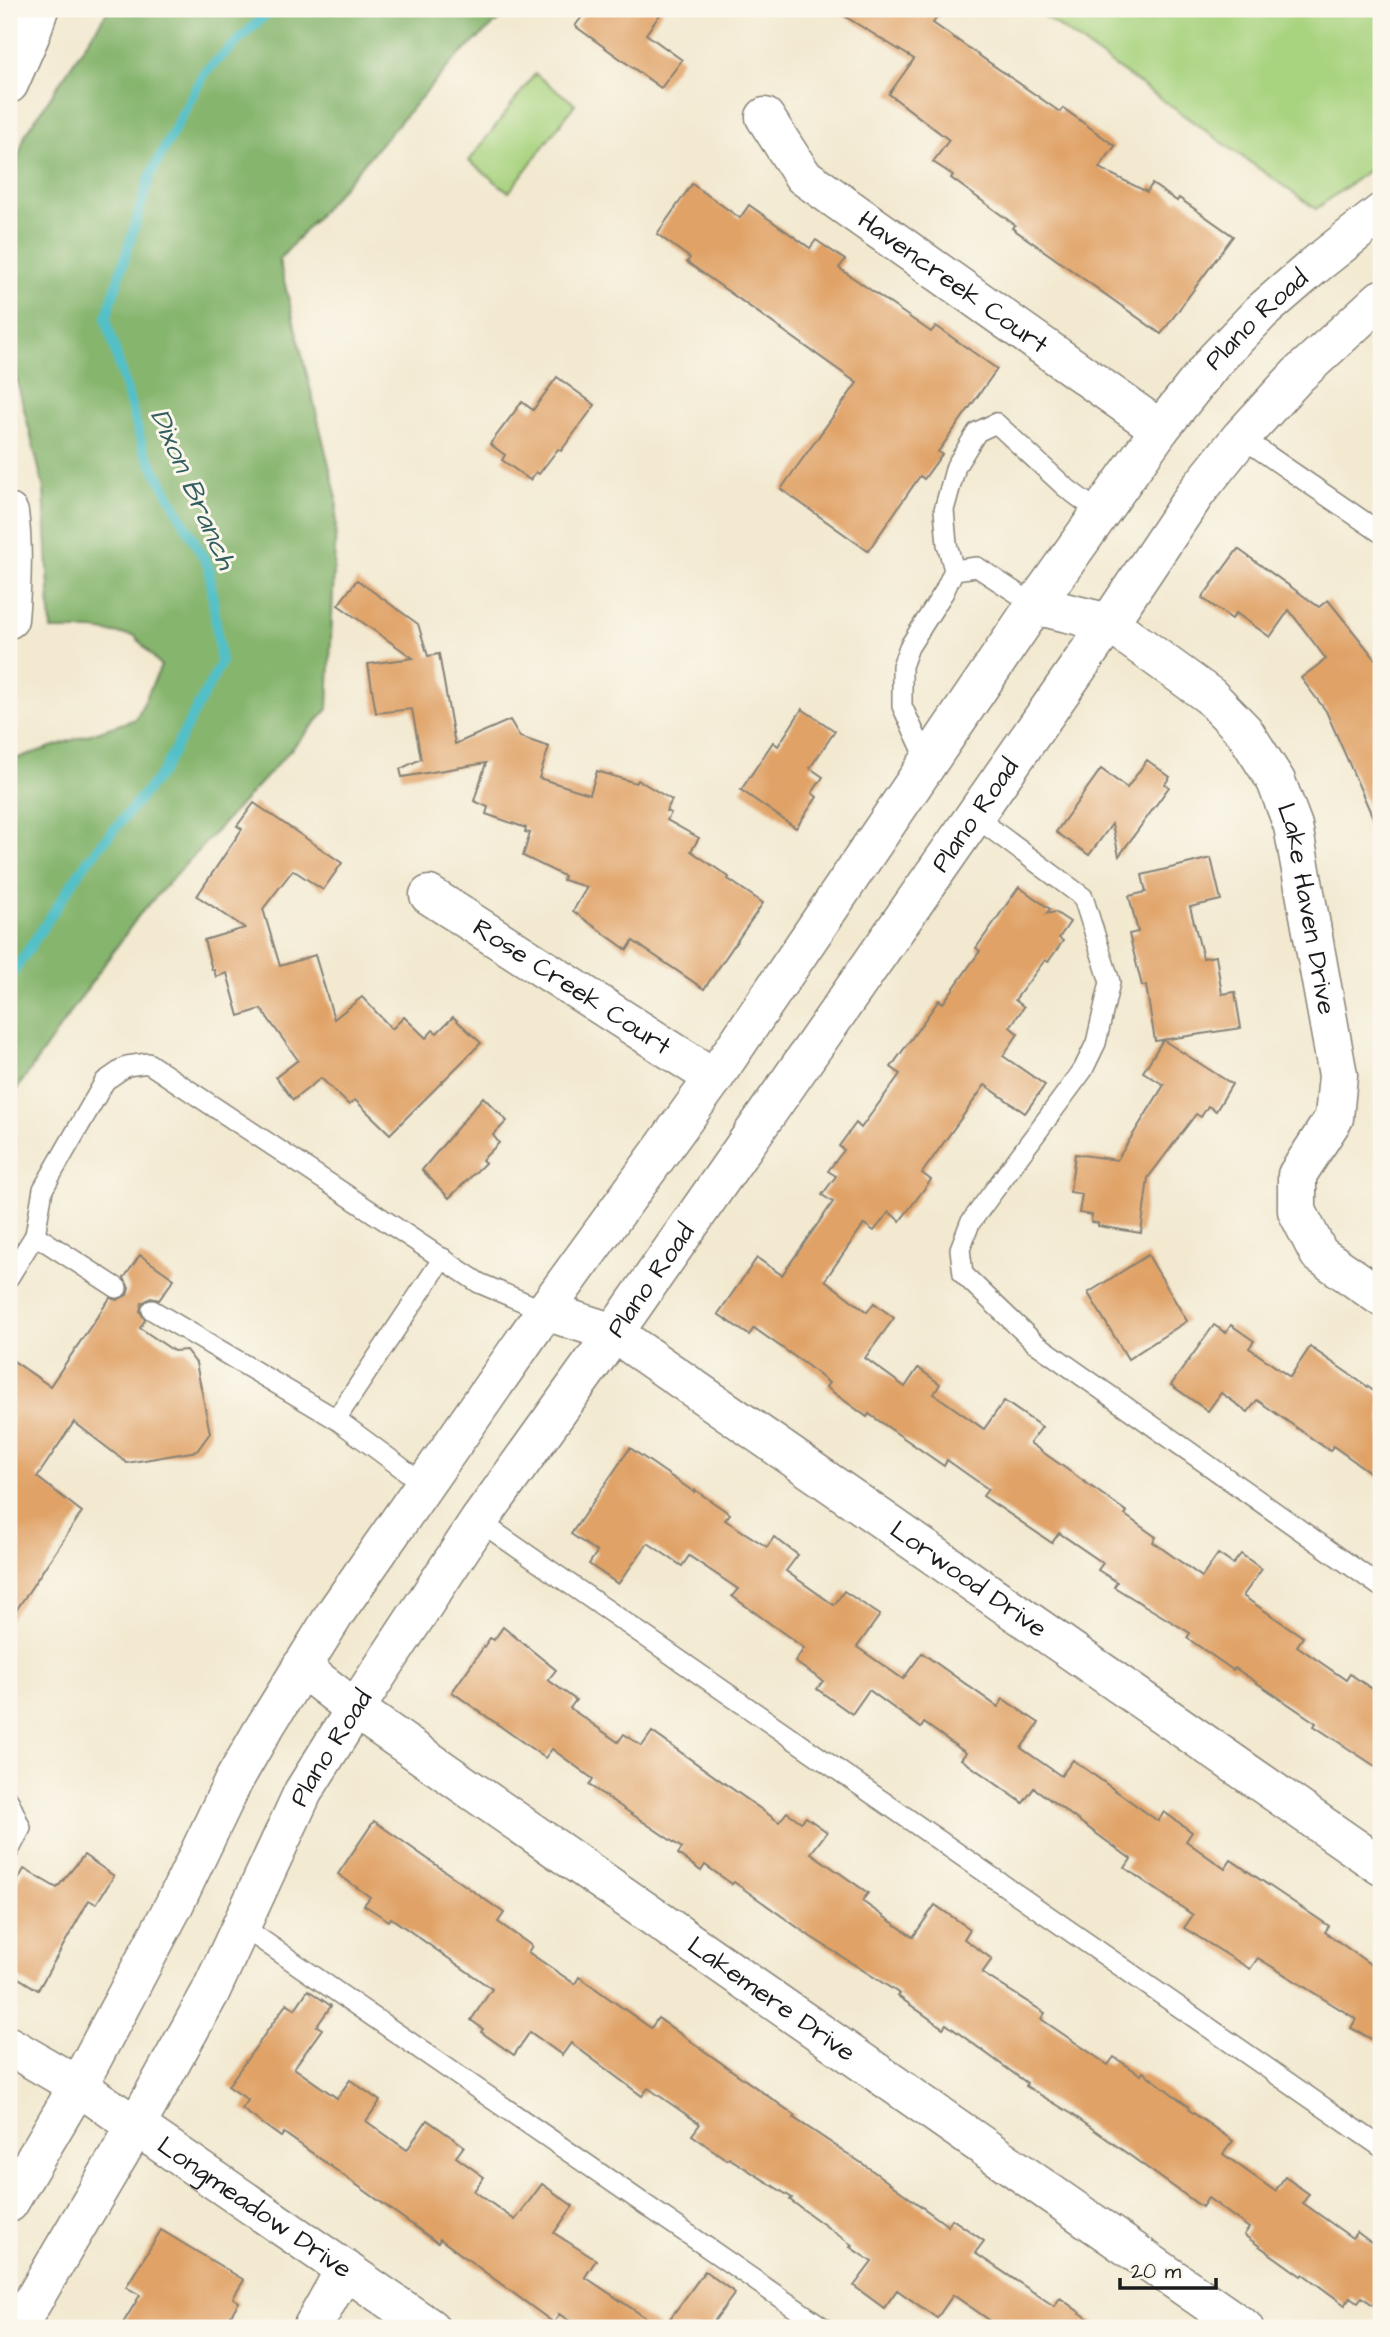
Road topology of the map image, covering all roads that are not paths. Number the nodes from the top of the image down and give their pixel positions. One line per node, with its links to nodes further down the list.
1 (39, 9): 2 (main road)
2 (9, 84)
3 (765, 117): 6 (main road, Havencreek Court)
4 (1381, 212): 6 (main road, Plano Road)
5 (1381, 299): 7 (main road, Plano Road)
6 (1160, 429): 9 (main road, Plano Road)
7 (1241, 437): 10 (lane); 14 (main road, Plano Road)
8 (9, 513): 13 (main road)
9 (1100, 513): 11 (lane); 12 (main road, Plano Road)
10 (1381, 533)
11 (954, 570): 12 (lane); 15 (lane)
12 (1035, 605): 14 (main road, Lake Haven Drive); 15 (main road, Plano Road)
13 (9, 619)
14 (1109, 623): 16 (main road, Plano Road); 23 (main road, Lake Haven Drive)
15 (928, 762): 18 (main road, Plano Road)
16 (974, 816): 26 (main road, Plano Road); 30 (lane)
17 (429, 895): 18 (main road, Rose Creek Court)
18 (714, 1078): 25 (main road, Plano Road)
19 (35, 1235): 20 (lane); 21 (lane); 22 (lane)
20 (443, 1258): 25 (lane); 27 (lane)
21 (9, 1277)
22 (117, 1288)
23 (1381, 1297)
24 (152, 1310): 27 (lane)
25 (545, 1311): 26 (main road, Lorwood Drive); 28 (main road, Plano Road)
26 (614, 1333): 29 (main road, Plano Road); 35 (main road, Lorwood Drive)
27 (336, 1419): 28 (lane)
28 (425, 1485): 31 (main road, Plano Road)
29 (479, 1521): 32 (main road, Plano Road); 40 (lane)
30 (1381, 1587)
31 (301, 1667): 32 (main road, Lakemere Drive); 38 (main road, Plano Road)
32 (355, 1709): 36 (main road, Plano Road); 47 (main road, Lakemere Drive)
33 (9, 1801): 34 (lane)
34 (9, 1851)
35 (1381, 1866)
36 (240, 1926): 39 (main road, Plano Road); 46 (lane)
37 (9, 2046): 38 (main road, Longmeadow Drive)
38 (78, 2086): 39 (main road, Longmeadow Drive); 41 (main road, Plano Road)
39 (136, 2126): 42 (main road, Longmeadow Drive); 43 (main road, Plano Road)
40 (1381, 2147)
41 (9, 2203)
42 (345, 2269): 44 (main road); 45 (main road, Longmeadow Drive)
43 (18, 2328)
44 (312, 2328)
45 (430, 2328)
46 (824, 2328)
47 (1244, 2328)

